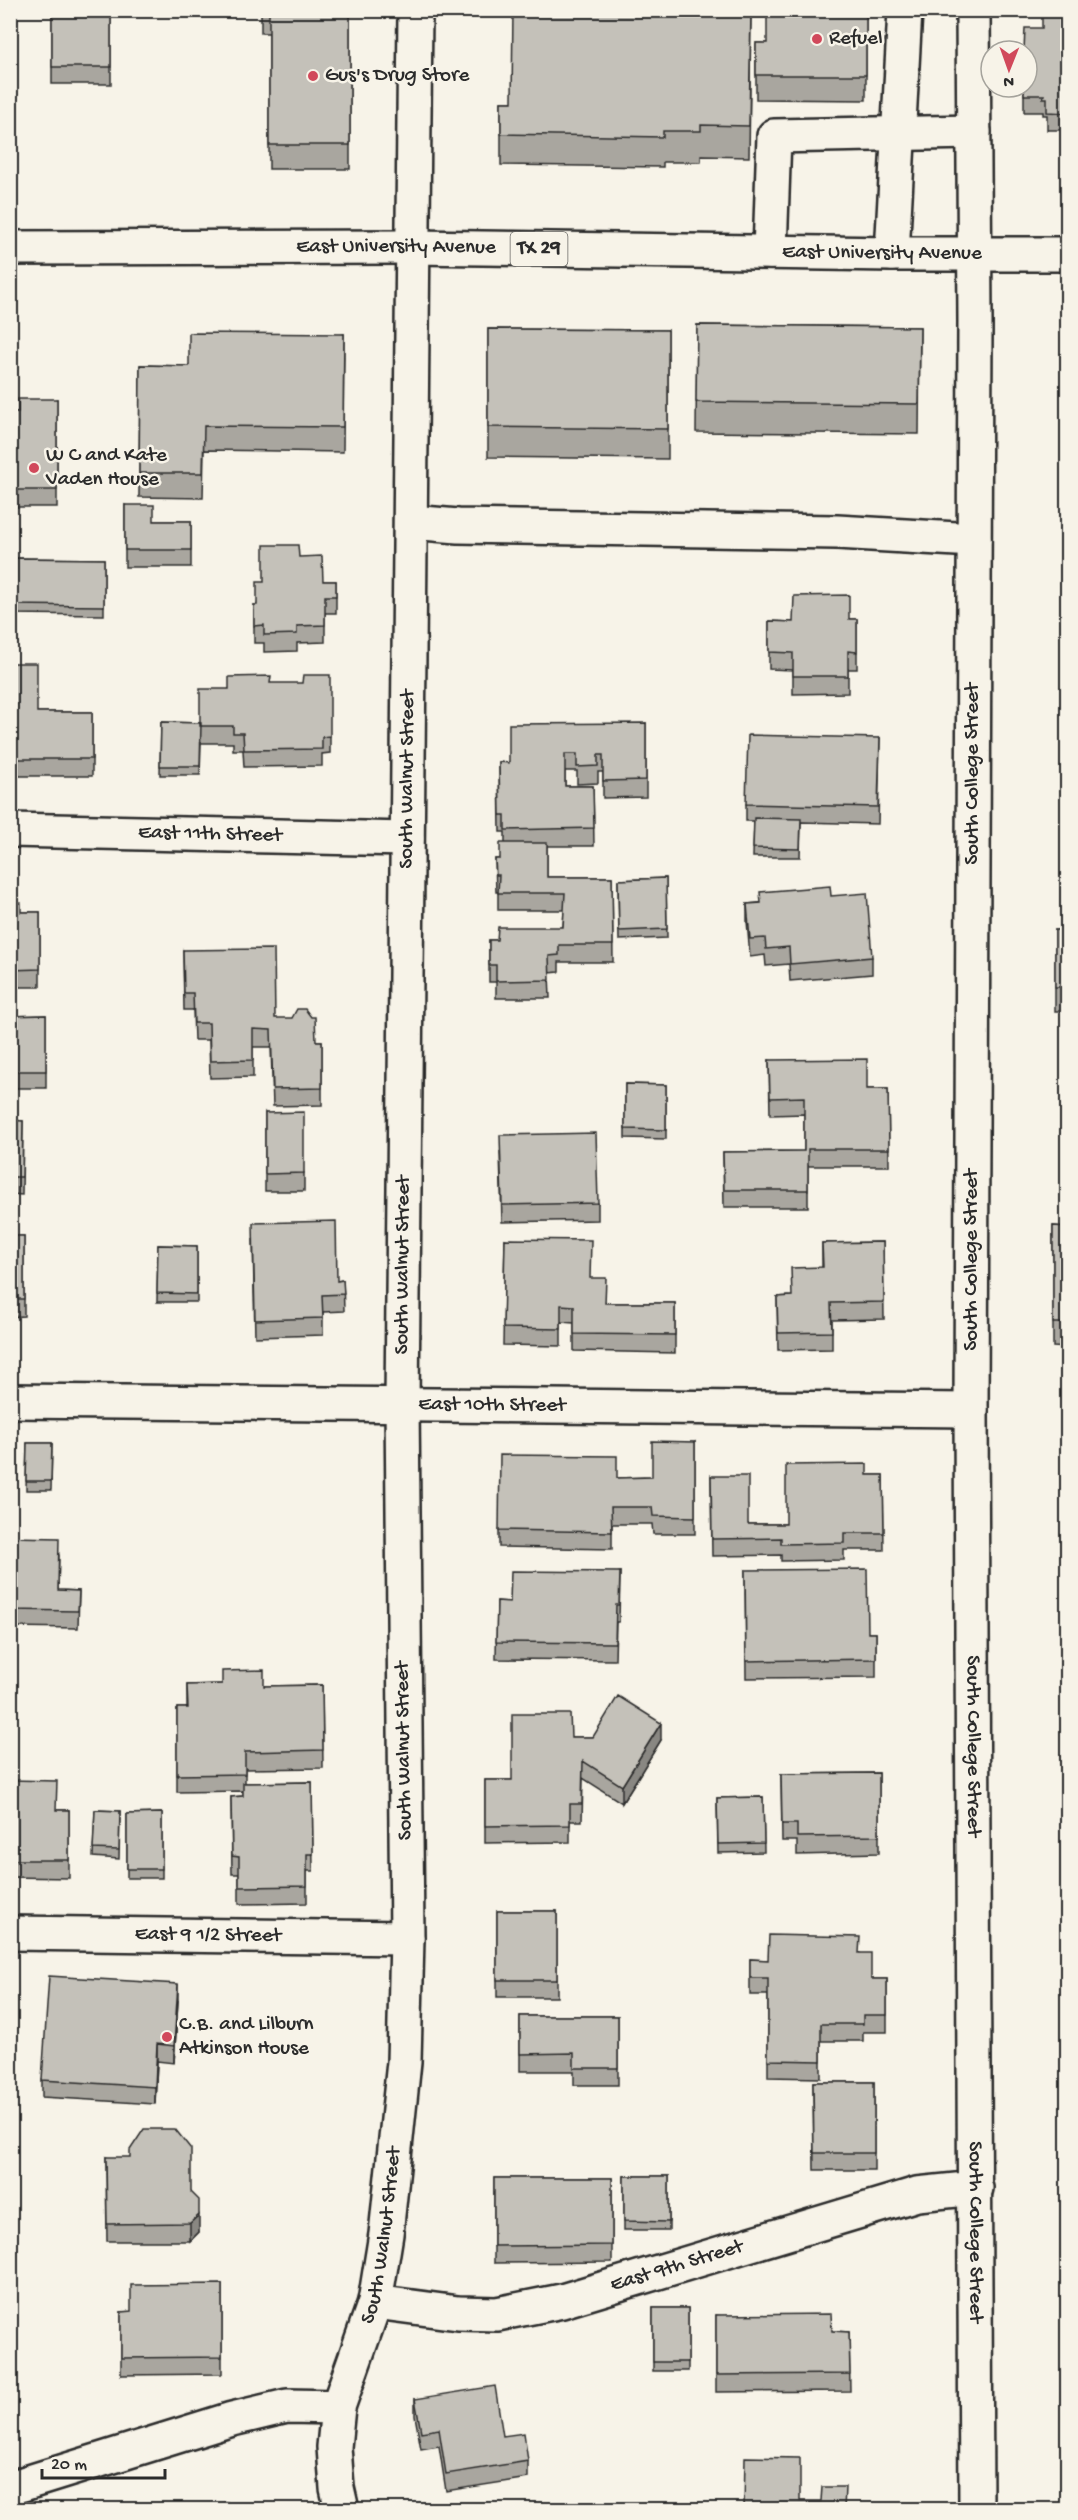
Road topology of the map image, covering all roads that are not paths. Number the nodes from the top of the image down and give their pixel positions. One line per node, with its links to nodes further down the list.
1 (415, 10): 6 (street, South Walnut Street)
2 (905, 10): 5 (street)
3 (972, 10): 4 (street, South College Street)
4 (974, 132): 5 (street); 11 (street, South College Street)
5 (897, 134): 8 (street); 9 (street)
6 (412, 247): 7 (street, East University Avenue / TX 29); 8 (street, East University Avenue / TX 29); 12 (street, South Walnut Street)
7 (10, 248)
8 (770, 252): 9 (street, East University Avenue / TX 29)
9 (892, 254): 11 (street, East University Avenue / TX 29)
10 (1068, 254): 11 (street, East University Avenue / TX 29)
11 (975, 255): 13 (street, South College Street)
12 (411, 522): 13 (street); 15 (street, South Walnut Street)
13 (974, 540): 18 (street, South College Street)
14 (10, 831): 15 (street, East 11th Street)
15 (407, 839): 17 (street, South Walnut Street)
16 (10, 1401): 17 (street, East 10th Street)
17 (402, 1404): 18 (street, East 10th Street); 20 (street, South Walnut Street)
18 (971, 1410): 21 (street, South College Street)
19 (10, 1933): 20 (street, East 9 1/2 Street)
20 (407, 1938): 22 (street, South Walnut Street)
21 (976, 2188): 22 (street, East 9th Street); 26 (street, South College Street)
22 (375, 2302): 23 (street, South Walnut Street)
23 (338, 2407): 24 (street); 25 (street, South Walnut Street)
24 (10, 2488)
25 (342, 2510)
26 (976, 2510)

